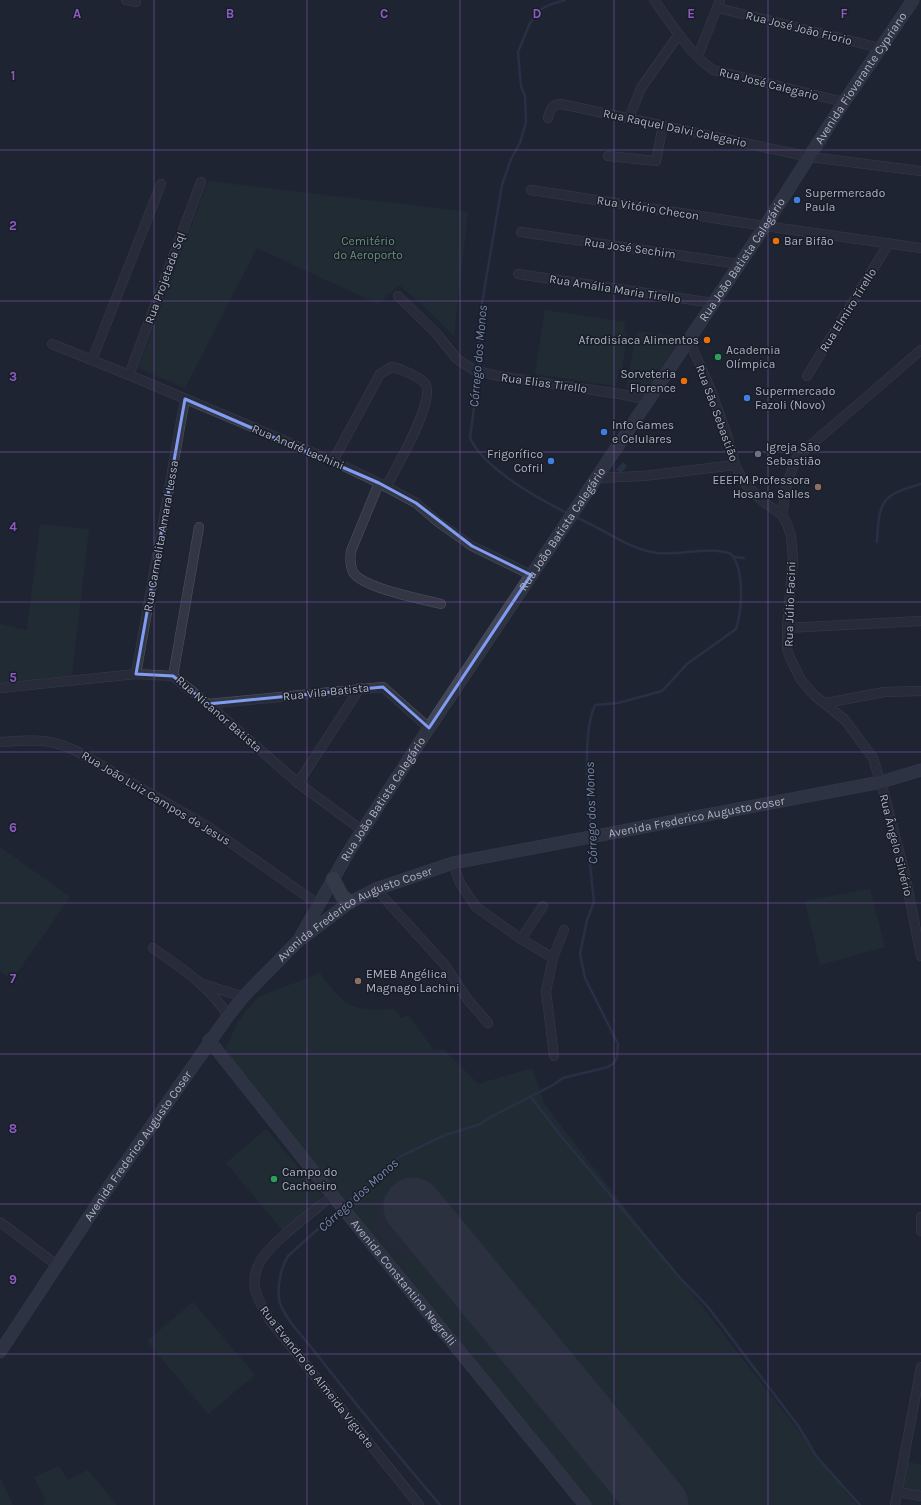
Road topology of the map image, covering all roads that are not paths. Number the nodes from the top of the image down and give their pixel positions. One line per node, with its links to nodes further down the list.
1 (126, 0): 4 (street)
2 (654, 0): 6 (street, Rua José Calegario)
3 (913, 0): 7 (street, Avenida Fiovarante Cypriano)
4 (136, 2)
5 (719, 4): 7 (street, Rua José João Fiorio); 8 (street)
6 (679, 34): 8 (street, Rua José Calegario); 11 (street)
7 (880, 48): 9 (street, Avenida Fiovarante Cypriano)
8 (698, 56): 9 (street, Rua José Calegario)
9 (844, 102): 14 (street, Avenida Fiovarante Cypriano)
10 (548, 118): 11 (street, Rua Raquel Dalvi Calegario)
11 (629, 118): 12 (street, Rua Raquel Dalvi Calegario)
12 (663, 125): 13 (street); 14 (street, Rua Raquel Dalvi Calegario)
13 (608, 156)
14 (810, 157): 15 (street, Rua Raquel Dalvi Calegario); 19 (street, Rua João Batista Calegário)
15 (921, 171)
16 (200, 182): 31 (street, Rua Projetada Sql)
17 (161, 184): 30 (street)
18 (531, 190): 19 (street, Rua Vitório Checon)
19 (765, 226): 21 (street, Rua Vitório Checon); 23 (street, Rua João Batista Calegário)
20 (520, 232): 23 (street, Rua José Sechim)
21 (889, 243): 22 (street, Rua Vitório Checon); 32 (street, Rua Elmiro Tirello)
22 (921, 248)
23 (738, 264): 26 (street, Rua João Batista Calegário)
24 (518, 274): 26 (street, Rua Amália Maria Tirello)
25 (398, 296): 34 (street, Rua Elias Tirello)
26 (713, 303): 27 (street, Rua João Batista Calegário)
27 (689, 340): 34 (street, Rua João Batista Calegário); 36 (street, Rua São Sebastião)
28 (52, 344): 30 (street, Rua André Lachini)
29 (921, 350): 39 (street)
30 (92, 360): 31 (street, Rua André Lachini)
31 (129, 374): 33 (street, Rua André Lachini)
32 (806, 376)
33 (185, 399): 35 (street, Rua André Lachini); 45 (street, Rua Carmelita Amaral Lessa)
34 (649, 400): 37 (street, Rua João Batista Calegário)
35 (332, 461): 38 (street, Rua André Lachini); 38 (street)
36 (735, 465): 37 (street); 39 (street, Rua São Sebastião)
37 (596, 478): 41 (street, Rua João Batista Calegário)
38 (383, 485): 41 (street, Rua André Lachini); 42 (street)
39 (782, 515): 44 (street, Rua Júlio Facini)
40 (199, 527): 46 (street, Rua Nicanor Batista)
41 (531, 575): 52 (street, Rua João Batista Calegário)
42 (441, 604)
43 (921, 621): 44 (street)
44 (787, 628): 50 (street, Rua Júlio Facini)
45 (136, 674): 46 (street); 47 (street)
46 (173, 676): 51 (street, Rua Nicanor Batista)
47 (0, 688)
48 (360, 688): 51 (street, Rua Vila Batista); 52 (street, Rua Vila Batista); 58 (street)
49 (921, 691): 50 (street)
50 (826, 703): 57 (street, Rua Júlio Facini)
51 (208, 704): 58 (street, Rua Nicanor Batista)
52 (429, 728): 59 (street, Rua João Batista Calegário)
53 (0, 742): 64 (street, Rua João Luiz Campos de Jesus)
54 (921, 770): 56 (street, Avenida Frederico Augusto Coser)
55 (921, 774): 56 (street, Avenida Frederico Augusto Coser)
56 (905, 775): 57 (street, Avenida Frederico Augusto Coser)
57 (881, 782): 60 (street, Avenida Frederico Augusto Coser); 71 (street, Rua Ângelo Silvério)
58 (298, 783): 59 (street, Rua Nicanor Batista)
59 (363, 831): 61 (street, Rua João Batista Calegário)
60 (453, 863): 62 (street, Avenida Frederico Augusto Coser); 68 (street)
61 (333, 879): 63 (main road); 64 (street, Rua João Batista Calegário)
62 (376, 889): 63 (street, Avenida Frederico Augusto Coser); 76 (street)
63 (350, 902): 66 (street, Avenida Frederico Augusto Coser)
64 (319, 905): 66 (street); 69 (street, Rua João Batista Calegário)
65 (543, 906): 68 (street)
66 (332, 917): 69 (street, Avenida Frederico Augusto Coser)
67 (564, 930): 72 (street)
68 (521, 939): 72 (street)
69 (298, 942): 74 (street, Avenida Frederico Augusto Coser)
70 (153, 948): 73 (street)
71 (921, 956)
72 (553, 958): 78 (street)
73 (199, 982): 74 (street); 75 (street)
74 (244, 997): 75 (street, Avenida Frederico Augusto Coser)
75 (228, 1016): 77 (street, Avenida Frederico Augusto Coser)
76 (488, 1023)
77 (209, 1040): 79 (street, Avenida Constantino Negrelli); 83 (street, Avenida Frederico Augusto Coser)
78 (554, 1056)
79 (335, 1198): 88 (street, Rua Evandro de Almeida Viguete); 89 (street, Avenida Constantino Negrelli)
80 (921, 1218): 82 (street)
81 (0, 1222): 83 (street)
82 (921, 1231)
83 (58, 1266): 84 (street, Avenida Frederico Augusto Coser)
84 (0, 1352)
85 (921, 1367): 86 (street)
86 (898, 1492): 87 (street); 90 (street)
87 (921, 1496)
88 (419, 1505)
89 (585, 1505)
90 (895, 1505)

